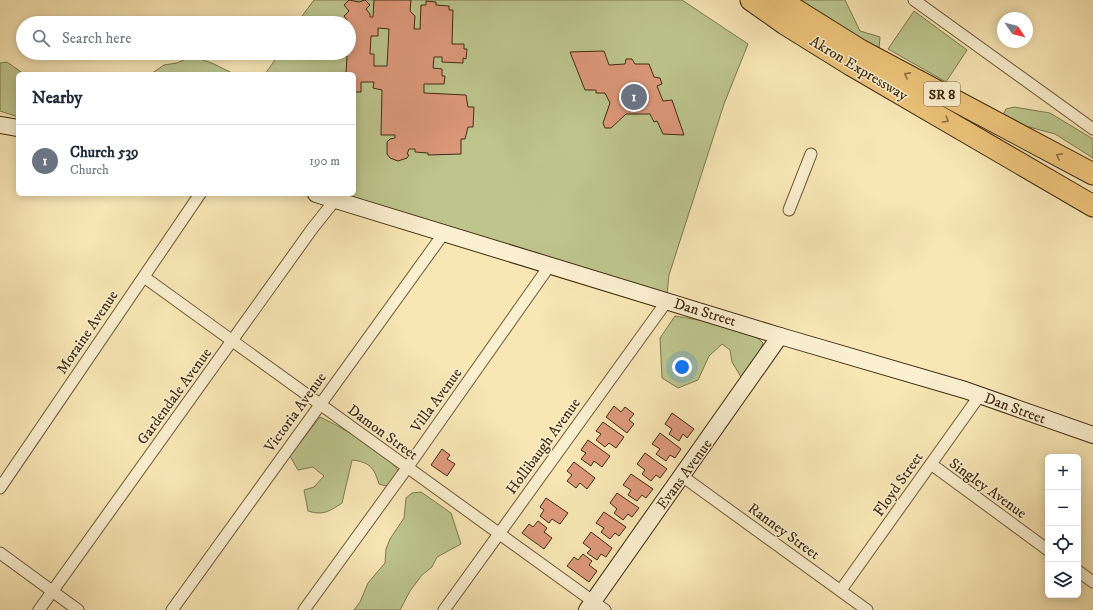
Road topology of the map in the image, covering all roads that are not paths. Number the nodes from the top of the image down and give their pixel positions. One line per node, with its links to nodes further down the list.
1 (751, 0): 12 (highway, Akron Expressway / SR 8, one-way to 12)
2 (780, 0): 8 (highway, Akron Expressway / SR 8, one-way to 2)
3 (914, 0): 6 (street)
4 (0, 125): 5 (street)
5 (16, 128)
6 (1093, 129)
7 (812, 154): 13 (street)
8 (1093, 174)
9 (199, 196): 16 (street, Moraine Avenue)
10 (322, 196): 11 (street, Dan Street)
11 (335, 200): 14 (street, Dan Street); 19 (street, Gardendale Avenue)
12 (1093, 206)
13 (789, 210)
14 (444, 233): 15 (street, Dan Street); 21 (street, Victoria Avenue)
15 (550, 265): 17 (street, Dan Street); 24 (street, Villa Avenue)
16 (144, 277): 19 (street, Damon Street); 26 (street, Moraine Avenue)
17 (667, 301): 18 (street, Dan Street); 27 (street, Hollibaugh Avenue)
18 (780, 336): 20 (street, Dan Street); 25 (street, Evans Avenue)
19 (232, 340): 21 (street, Damon Street); 33 (street, Gardendale Avenue)
20 (980, 395): 22 (street, Dan Street); 23 (street, Floyd Street)
21 (319, 404): 24 (street, Damon Street); 37 (street, Victoria Avenue)
22 (1093, 435)
23 (930, 464): 28 (street, Singley Avenue); 32 (street, Floyd Street)
24 (407, 468): 27 (street, Damon Street); 38 (street, Villa Avenue)
25 (682, 476): 32 (street, Ranney Street); 34 (street, Evans Avenue)
26 (0, 488)
27 (500, 534): 34 (street, Damon Street); 39 (street, Hollibaugh Avenue)
28 (1045, 548)
29 (0, 553): 33 (street)
30 (1081, 573): 31 (street)
31 (1093, 582)
32 (841, 590): 40 (street, Ranney Street)
33 (52, 592): 35 (street, Gardendale Avenue); 36 (street)
34 (595, 607)
35 (39, 610)
36 (78, 610)
37 (172, 610)
38 (304, 610)
39 (444, 610)
40 (867, 610)

